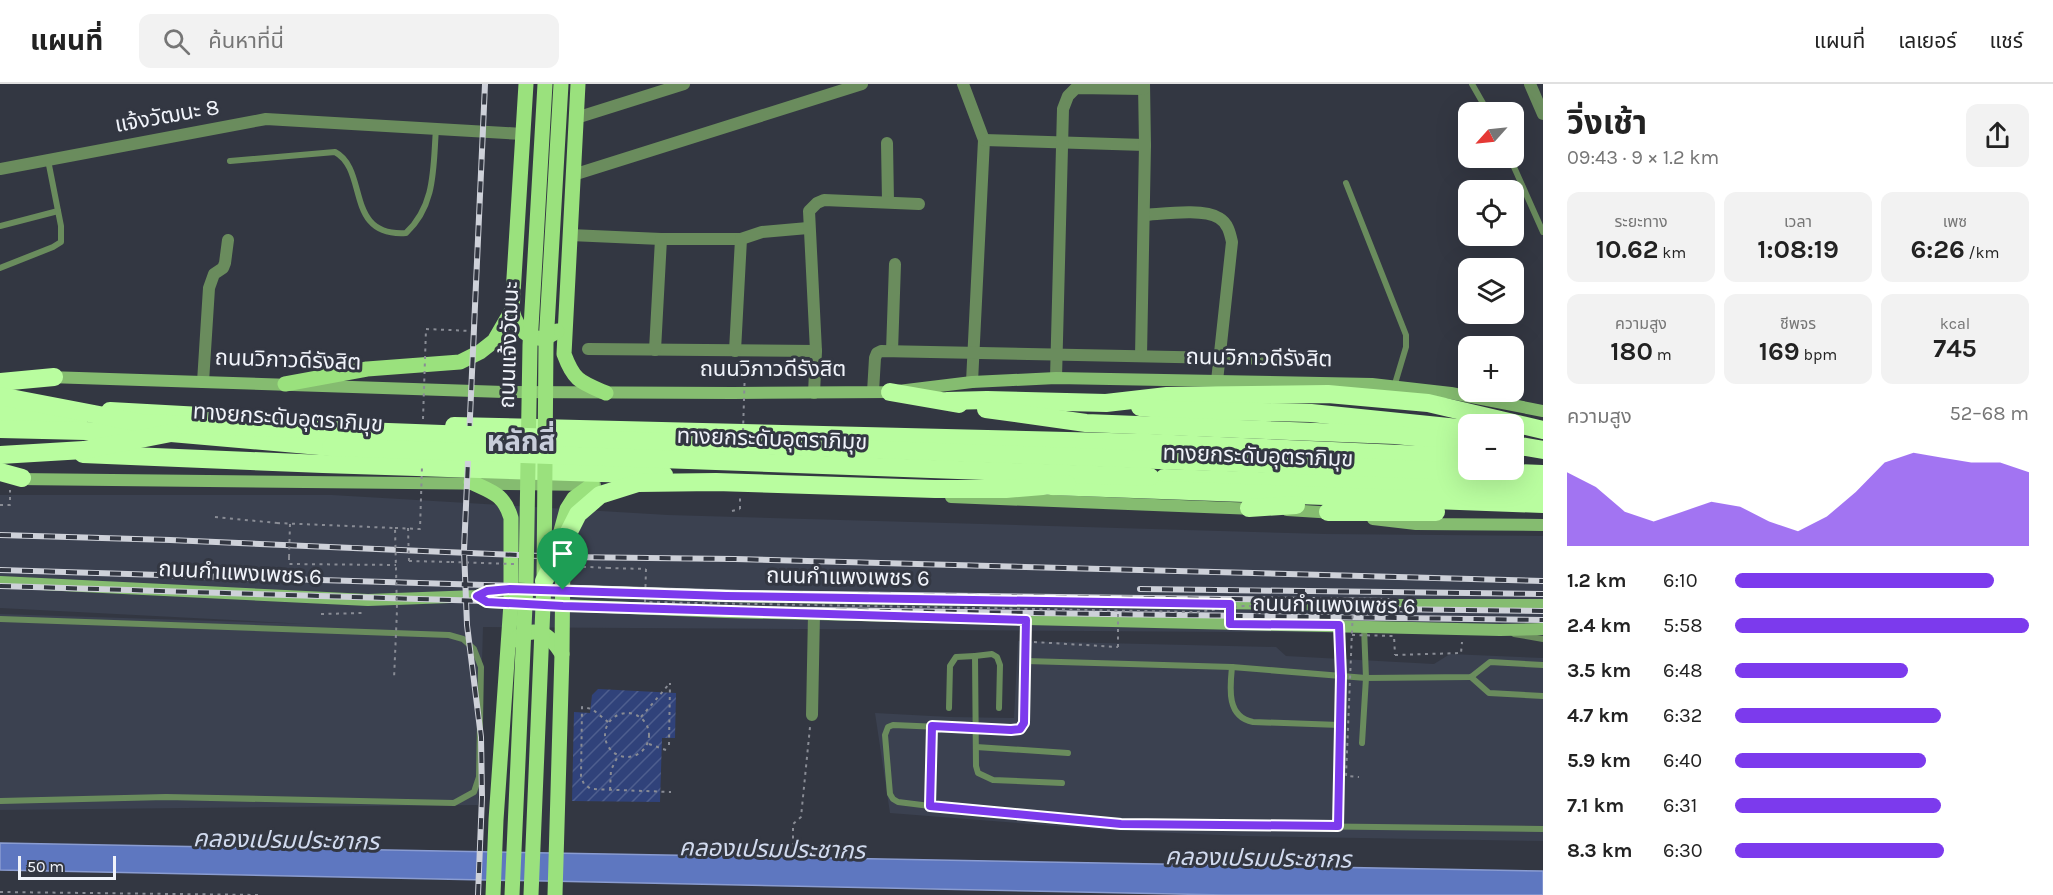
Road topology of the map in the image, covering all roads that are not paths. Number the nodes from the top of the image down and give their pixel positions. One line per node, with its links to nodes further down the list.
1 (526, 84): 15 (main road, ถนนแจ้งวัฒนะ)
2 (545, 84): 137 (main road, ถนนแจ้งวัฒนะ, bridge)
3 (561, 84): 97 (main road, ถนนแจ้งวัฒนะ, bridge)
4 (578, 84): 13 (main road)
5 (684, 84): 13 (street)
6 (862, 84): 24 (street)
7 (963, 84): 16 (street)
8 (1472, 84): 11 (lane)
9 (1530, 84): 12 (street)
10 (1144, 86): 17 (street); 19 (street)
11 (1482, 102)
12 (1543, 114)
13 (576, 118): 24 (main road)
14 (436, 129): 15 (street, แจ้งวัฒนะ 8); 20 (street, แจ้งวัฒนะ 8); 21 (lane)
15 (523, 134): 39 (main road, ถนนแจ้งวัฒนะ)
16 (984, 140): 17 (street); 46 (street)
17 (1062, 142): 19 (street); 47 (street)
18 (887, 143): 26 (street)
19 (1145, 145): 29 (street)
20 (48, 160): 23 (street, แจ้งวัฒนะ 8); 28 (lane)
21 (230, 161)
22 (1514, 168): 32 (lane)
23 (0, 169)
24 (573, 175): 33 (main road)
25 (1346, 183): 59 (lane)
26 (888, 202): 27 (street); 31 (street)
27 (919, 204)
28 (58, 211): 30 (lane); 38 (lane)
29 (1144, 215): 48 (street); 49 (street)
30 (0, 226)
31 (808, 228): 35 (street); 44 (street)
32 (1543, 232)
33 (570, 235): 34 (street); 40 (main road)
34 (662, 239): 35 (street); 42 (street)
35 (741, 239): 43 (street)
36 (228, 240): 56 (street)
37 (895, 264): 45 (street)
38 (0, 268)
39 (512, 310): 40 (main road); 58 (main road, ถนนแจ้งวัฒนะ)
40 (565, 322): 61 (main road)
41 (588, 349): 42 (street)
42 (655, 350): 43 (street)
43 (735, 351): 44 (street)
44 (816, 351): 62 (street)
45 (892, 351): 46 (street); 60 (street)
46 (974, 353): 47 (street); 57 (street)
47 (1056, 354): 48 (street); 53 (street)
48 (1141, 356): 49 (street)
49 (1219, 358): 50 (street); 54 (street)
50 (1278, 359)
51 (0, 375): 52 (main road, ถนนวิภาวดีรังสิต)
52 (54, 377): 55 (highway); 56 (main road, ถนนวิภาวดีรังสิต)
53 (1056, 378): 54 (main road, ถนนวิภาวดีรังสิต); 57 (main road, ถนนวิภาวดีรังสิต)
54 (1217, 381): 59 (main road, ถนนวิภาวดีรังสิต)
55 (0, 382)
56 (203, 382): 58 (main road, ถนนวิภาวดีรังสิต)
57 (972, 382): 60 (main road, ถนนวิภาวดีรังสิต)
58 (285, 384): 61 (main road, ถนนวิภาวดีรังสิต)
59 (1394, 387): 67 (main road, ถนนวิภาวดีรังสิต)
60 (881, 392): 62 (main road, ถนนวิภาวดีรังสิต); 64 (highway)
61 (606, 393): 62 (main road, ถนนวิภาวดีรังสิต)
62 (814, 393)
63 (0, 396): 69 (highway, bridge)
64 (947, 401): 65 (highway); 75 (highway)
65 (1106, 403): 70 (highway); 72 (highway)
66 (0, 405): 80 (highway)
67 (1543, 411)
68 (0, 412): 69 (highway, ทางยกระดับอุตราภิมุข, bridge)
69 (141, 423): 84 (highway, ทางยกระดับอุตราภิมุข, bridge)
70 (1458, 428)
71 (0, 429): 74 (highway, ทางยกระดับอุตราภิมุข, bridge)
72 (1539, 429): 73 (highway)
73 (1524, 431)
74 (171, 433): 79 (highway, bridge); 85 (highway, ทางยกระดับอุตราภิมุข, bridge)
75 (1458, 441)
76 (1524, 447): 78 (highway)
77 (0, 450): 91 (highway)
78 (1543, 450)
79 (0, 455)
80 (1458, 457)
81 (1524, 458): 82 (highway)
82 (1543, 458)
83 (0, 472): 86 (highway)
84 (1543, 474)
85 (1150, 477): 90 (highway, ทางยกระดับอุตราภิมุข); 97 (highway, bridge)
86 (22, 478): 87 (main road); 88 (main road)
87 (0, 479)
88 (471, 482): 89 (main road); 99 (main road)
89 (592, 485): 93 (main road); 100 (main road)
90 (1543, 490)
91 (1379, 498): 92 (highway); 93 (highway)
92 (1543, 504)
93 (1249, 508): 95 (main road)
94 (1543, 511): 95 (highway)
95 (1328, 512): 96 (main road)
96 (1543, 525)
97 (544, 580): 138 (main road, ถนนแจ้งวัฒนะ, bridge)
98 (0, 582): 99 (main road, ถนนกำแพงเพชร 6)
99 (511, 596): 100 (main road, ถนนกำแพงเพชร 6); 112 (main road)
100 (563, 598): 101 (main road, ถนนกำแพงเพชร 6); 103 (main road, ถนนกำแพงเพชร 6); 113 (main road)
101 (1230, 604): 102 (main road, ถนนกำแพงเพชร 6); 106 (main road)
102 (1543, 605)
103 (814, 614): 105 (main road, ถนนกำแพงเพชร 6); 124 (street)
104 (0, 620): 132 (lane)
105 (1026, 620): 106 (main road, ถนนกำแพงเพชร 6); 115 (lane)
106 (1230, 624): 107 (main road, ถนนกำแพงเพชร 6)
107 (1339, 625): 108 (main road, ถนนกำแพงเพชร 6); 118 (lane)
108 (1364, 626): 110 (main road, ถนนกำแพงเพชร 6); 120 (lane)
109 (1543, 629): 110 (main road, ถนนกำแพงเพชร 6)
110 (1500, 630): 111 (lane)
111 (1543, 639)
112 (507, 653): 113 (main road); 136 (main road)
113 (562, 654): 139 (main road)
114 (975, 656): 122 (lane); 123 (lane); 127 (lane)
115 (1026, 661): 117 (lane); 127 (lane)
116 (1543, 665): 119 (lane)
117 (1232, 666): 118 (lane); 125 (lane)
118 (1341, 676): 120 (lane); 125 (lane)
119 (1471, 677): 120 (lane); 121 (lane)
120 (1366, 678): 128 (lane)
121 (1543, 696)
122 (949, 708)
123 (999, 708)
124 (812, 715)
125 (1340, 725): 134 (lane)
126 (932, 726): 127 (lane); 133 (lane); 133 (lane)
127 (976, 728): 129 (lane)
128 (1362, 742)
129 (976, 747): 130 (lane); 131 (lane)
130 (1068, 753)
131 (1062, 783)
132 (0, 801)
133 (930, 806): 134 (lane)
134 (1338, 826): 135 (lane)
135 (1543, 829)
136 (493, 892)
137 (512, 895)
138 (531, 895)
139 (555, 895)

